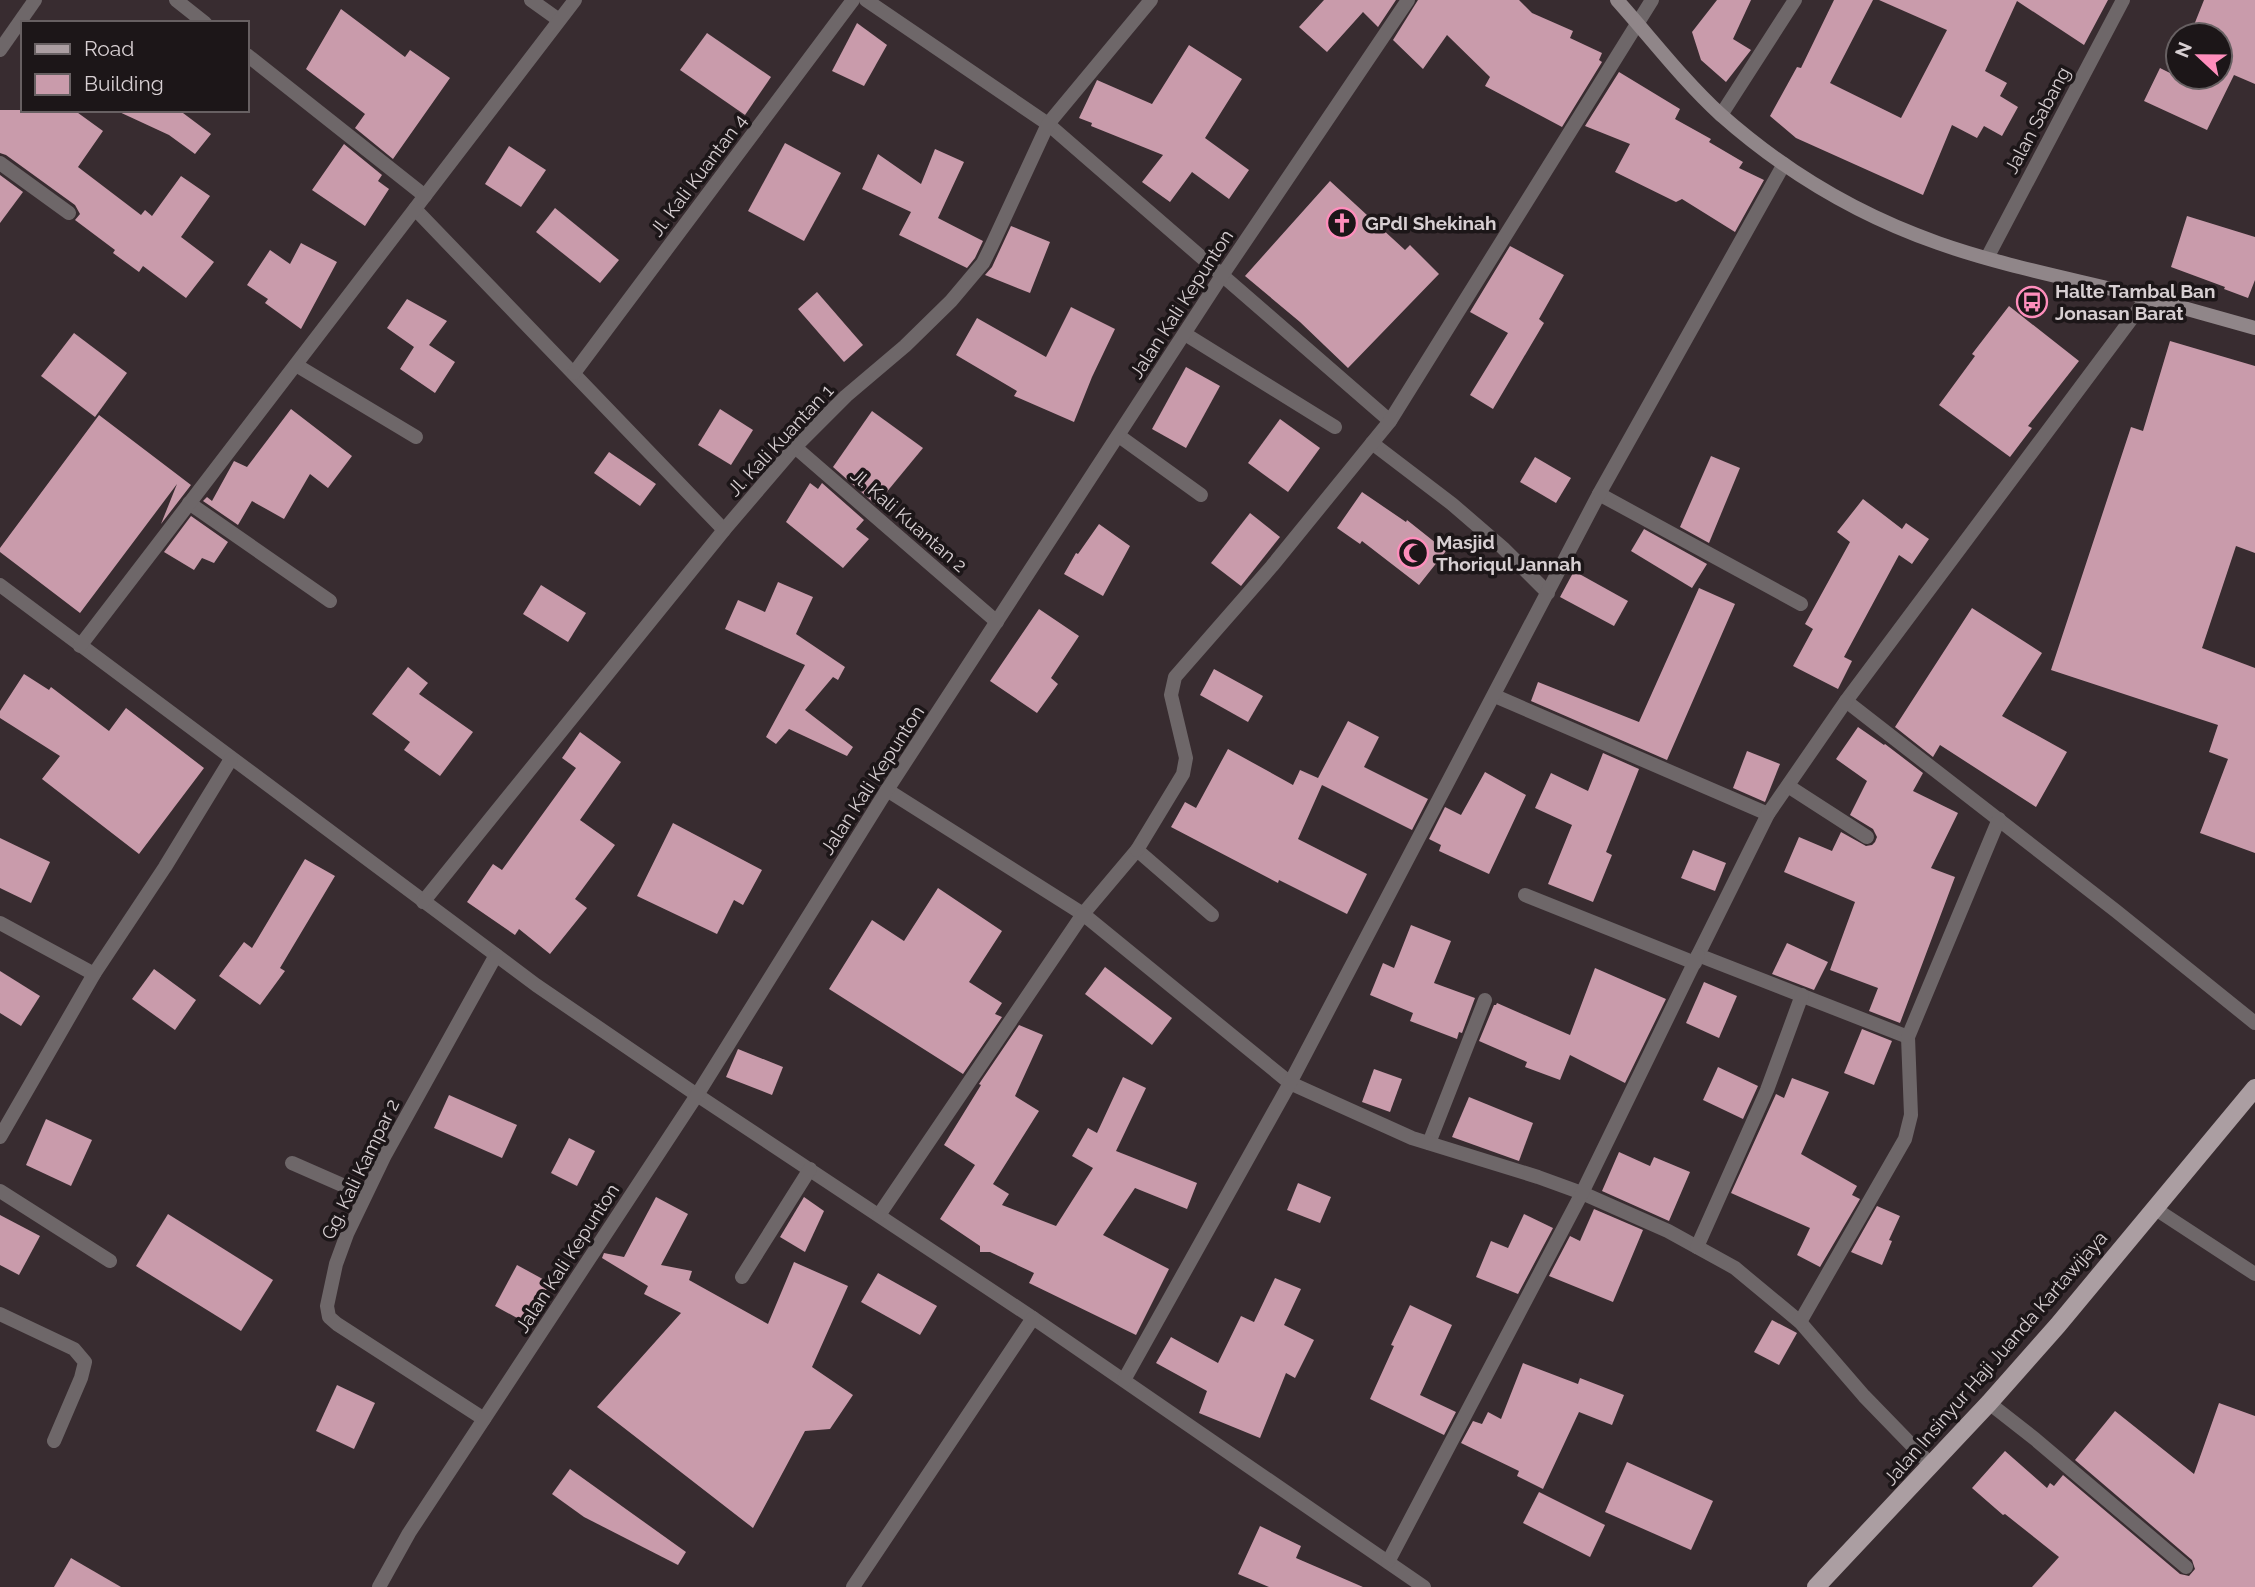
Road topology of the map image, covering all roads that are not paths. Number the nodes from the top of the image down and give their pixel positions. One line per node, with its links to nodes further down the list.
1 (35, 0): 16 (street)
2 (531, 0): 13 (street)
3 (575, 0): 13 (street)
4 (853, 0): 31 (street, Jl. Kali Kuantan 4)
5 (866, 0): 19 (street)
6 (1151, 0): 19 (street, Jl. Kali Kuantan 1)
7 (1408, 0): 26 (street, Jalan Kali Kepunton)
8 (1617, 0): 15 (main road)
9 (1652, 0): 15 (street)
10 (1795, 0): 18 (street)
11 (2123, 0): 25 (street, Jalan Sabang)
12 (178, 1): 14 (street)
13 (559, 20): 22 (street)
14 (203, 21)
15 (1637, 22): 18 (main road); 32 (street)
16 (0, 50)
17 (248, 56): 22 (street)
18 (1721, 115): 21 (main road)
19 (1048, 124): 26 (street); 37 (street, Jl. Kali Kuantan 1)
20 (0, 163): 24 (street)
21 (1784, 163): 25 (main road); 38 (street)
22 (425, 196): 23 (street)
23 (415, 209): 30 (street); 31 (street)
24 (69, 214)
25 (1987, 258): 27 (main road)
26 (1223, 274): 29 (street, Jalan Kali Kepunton); 32 (street)
27 (2147, 298): 28 (main road); 49 (street)
28 (2255, 328)
29 (1185, 334): 33 (street); 34 (street, Jalan Kali Kepunton)
30 (296, 365): 35 (street); 40 (street)
31 (574, 373): 41 (street)
32 (1390, 421): 36 (street)
33 (1335, 427)
34 (1119, 436): 39 (street); 46 (street, Jalan Kali Kepunton)
35 (416, 437)
36 (1372, 443): 43 (street); 56 (street)
37 (795, 447): 41 (street, Jl. Kali Kuantan 1); 46 (street, Jl. Kali Kuantan 2)
38 (1599, 494): 43 (street); 45 (street)
39 (1201, 495)
40 (189, 503): 44 (street); 47 (street)
41 (724, 530): 58 (street, Jl. Kali Kuantan 1)
42 (0, 586): 47 (street)
43 (1548, 593): 48 (street)
44 (330, 601)
45 (1801, 604)
46 (997, 622): 52 (street, Jalan Kali Kepunton)
47 (80, 646): 50 (street)
48 (1494, 696): 53 (street); 69 (street)
49 (1846, 701): 51 (street); 54 (street)
50 (231, 759): 58 (street); 64 (street)
51 (1788, 786): 53 (street); 55 (street)
52 (887, 790): 59 (street); 71 (street, Jalan Kali Kepunton)
53 (1768, 814): 63 (street)
54 (2000, 819): 67 (street); 68 (street)
55 (1867, 837)
56 (1137, 850): 59 (street); 60 (street)
57 (1525, 895): 63 (street)
58 (423, 902): 62 (street)
59 (1083, 914): 69 (street); 80 (street)
60 (1212, 915)
61 (0, 923): 64 (street)
62 (496, 955): 71 (street); 78 (street, Gg. Kali Kampar 2)
63 (1696, 959): 65 (street); 77 (street)
64 (94, 974): 72 (street)
65 (1802, 995): 68 (street); 81 (street)
66 (1485, 1000): 73 (street)
67 (2251, 1019)
68 (1908, 1037): 87 (street)
69 (1290, 1083): 73 (street); 88 (street)
70 (2255, 1088): 79 (main road, Jalan Insinyur Haji Juanda Kartawijaya)
71 (697, 1095): 75 (street); 90 (street, Jalan Kali Kepunton)
72 (0, 1137)
73 (1429, 1143): 77 (street)
74 (292, 1163): 78 (street)
75 (810, 1169): 80 (street); 84 (street)
76 (0, 1191): 82 (street)
77 (1582, 1193): 81 (street); 93 (street)
78 (365, 1195): 90 (street, Gg. Kali Kampar 2)
79 (2154, 1208): 83 (street); 89 (main road, Jalan Insinyur Haji Juanda Kartawijaya)
80 (879, 1215): 86 (street)
81 (1696, 1247): 87 (street)
82 (110, 1261)
83 (2255, 1274)
84 (742, 1277)
85 (0, 1314): 91 (street)
86 (1033, 1318): 88 (street); 96 (street)
87 (1800, 1322): 92 (street)
88 (1124, 1380): 93 (street)
89 (1989, 1403): 92 (main road, Jalan Insinyur Haji Juanda Kartawijaya); 94 (street)
90 (484, 1419): 95 (street, Jalan Kali Kepunton)
91 (54, 1441)
92 (1931, 1465): 98 (main road, Jalan Insinyur Haji Juanda Kartawijaya)
93 (1388, 1562): 97 (street)
94 (2186, 1567)
95 (379, 1587)
96 (853, 1587)
97 (1424, 1587)
98 (1816, 1587)

